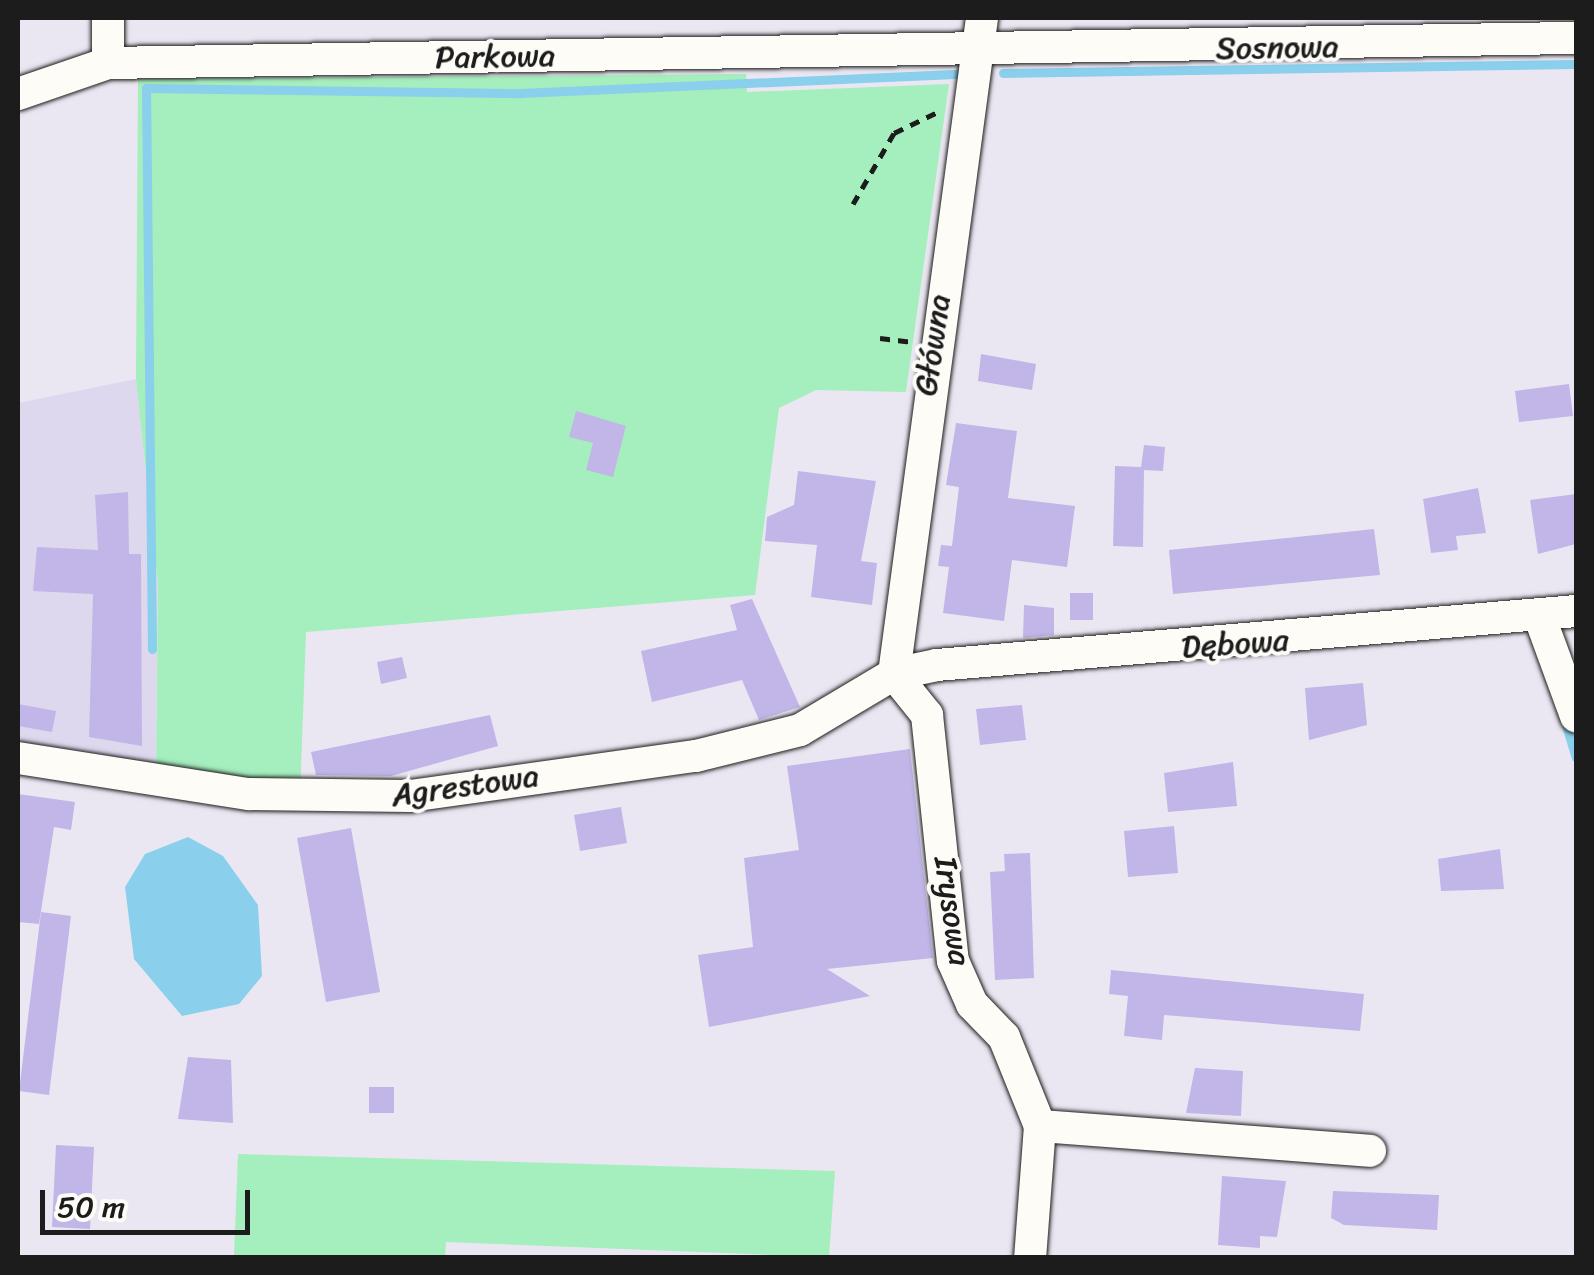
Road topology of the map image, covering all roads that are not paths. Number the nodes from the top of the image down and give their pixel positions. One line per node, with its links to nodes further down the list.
1 (108, 18): 4 (street)
2 (980, 31): 3 (street, Sosnowa); 4 (street, Parkowa); 8 (street, Główna)
3 (1576, 38)
4 (108, 63): 5 (street, Parkowa)
5 (18, 94)
6 (1576, 611): 7 (street, Dębowa)
7 (1539, 615): 8 (street, Dębowa); 9 (street)
8 (894, 674): 10 (street, Agrestowa); 11 (street, Irysowa)
9 (1576, 716)
10 (18, 758)
11 (1040, 1126): 12 (street); 13 (street, Irysowa)
12 (1370, 1150)
13 (1030, 1258)

